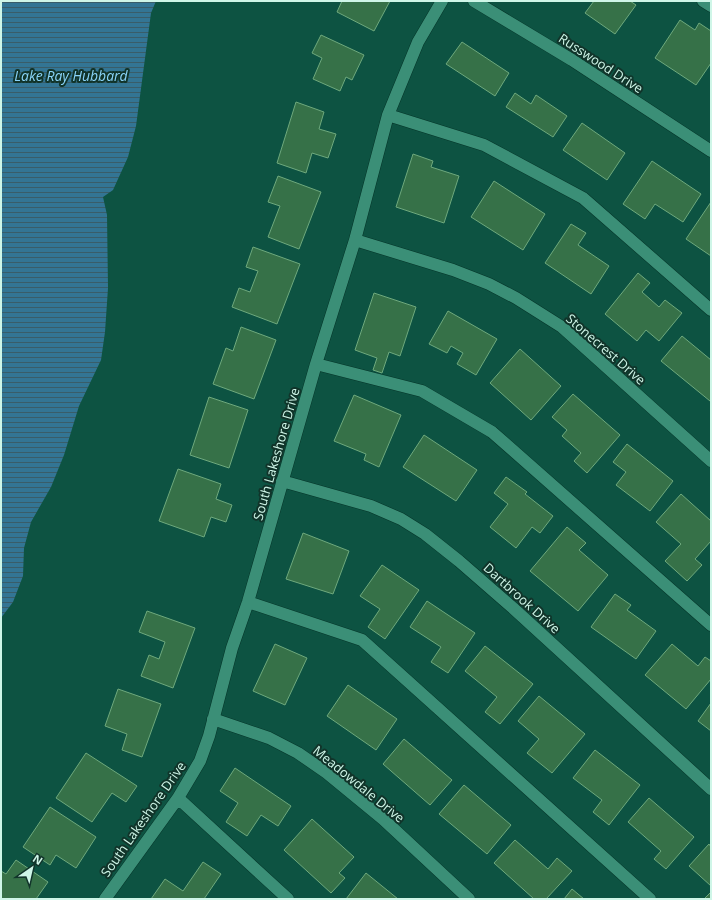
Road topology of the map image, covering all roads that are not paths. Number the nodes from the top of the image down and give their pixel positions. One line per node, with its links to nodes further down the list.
1 (442, 1): 5 (street, South Lakeshore Drive)
2 (474, 1): 6 (street, Russwood Drive)
3 (703, 1): 4 (street)
4 (711, 6)
5 (388, 115): 7 (street, South Lakeshore Drive); 8 (street)
6 (711, 151)
7 (355, 240): 9 (street, South Lakeshore Drive); 10 (street, Stonecrest Drive)
8 (711, 310)
9 (316, 364): 11 (street, South Lakeshore Drive); 13 (street)
10 (711, 462)
11 (282, 481): 12 (street, South Lakeshore Drive); 15 (street, Dartbrook Drive)
12 (248, 602): 14 (street, South Lakeshore Drive); 20 (street)
13 (711, 626)
14 (213, 719): 16 (street, South Lakeshore Drive); 19 (street, Meadowdale Drive)
15 (711, 789)
16 (178, 798): 17 (street, South Lakeshore Drive); 18 (street)
17 (105, 899)
18 (288, 899)
19 (469, 899)
20 (650, 899)

